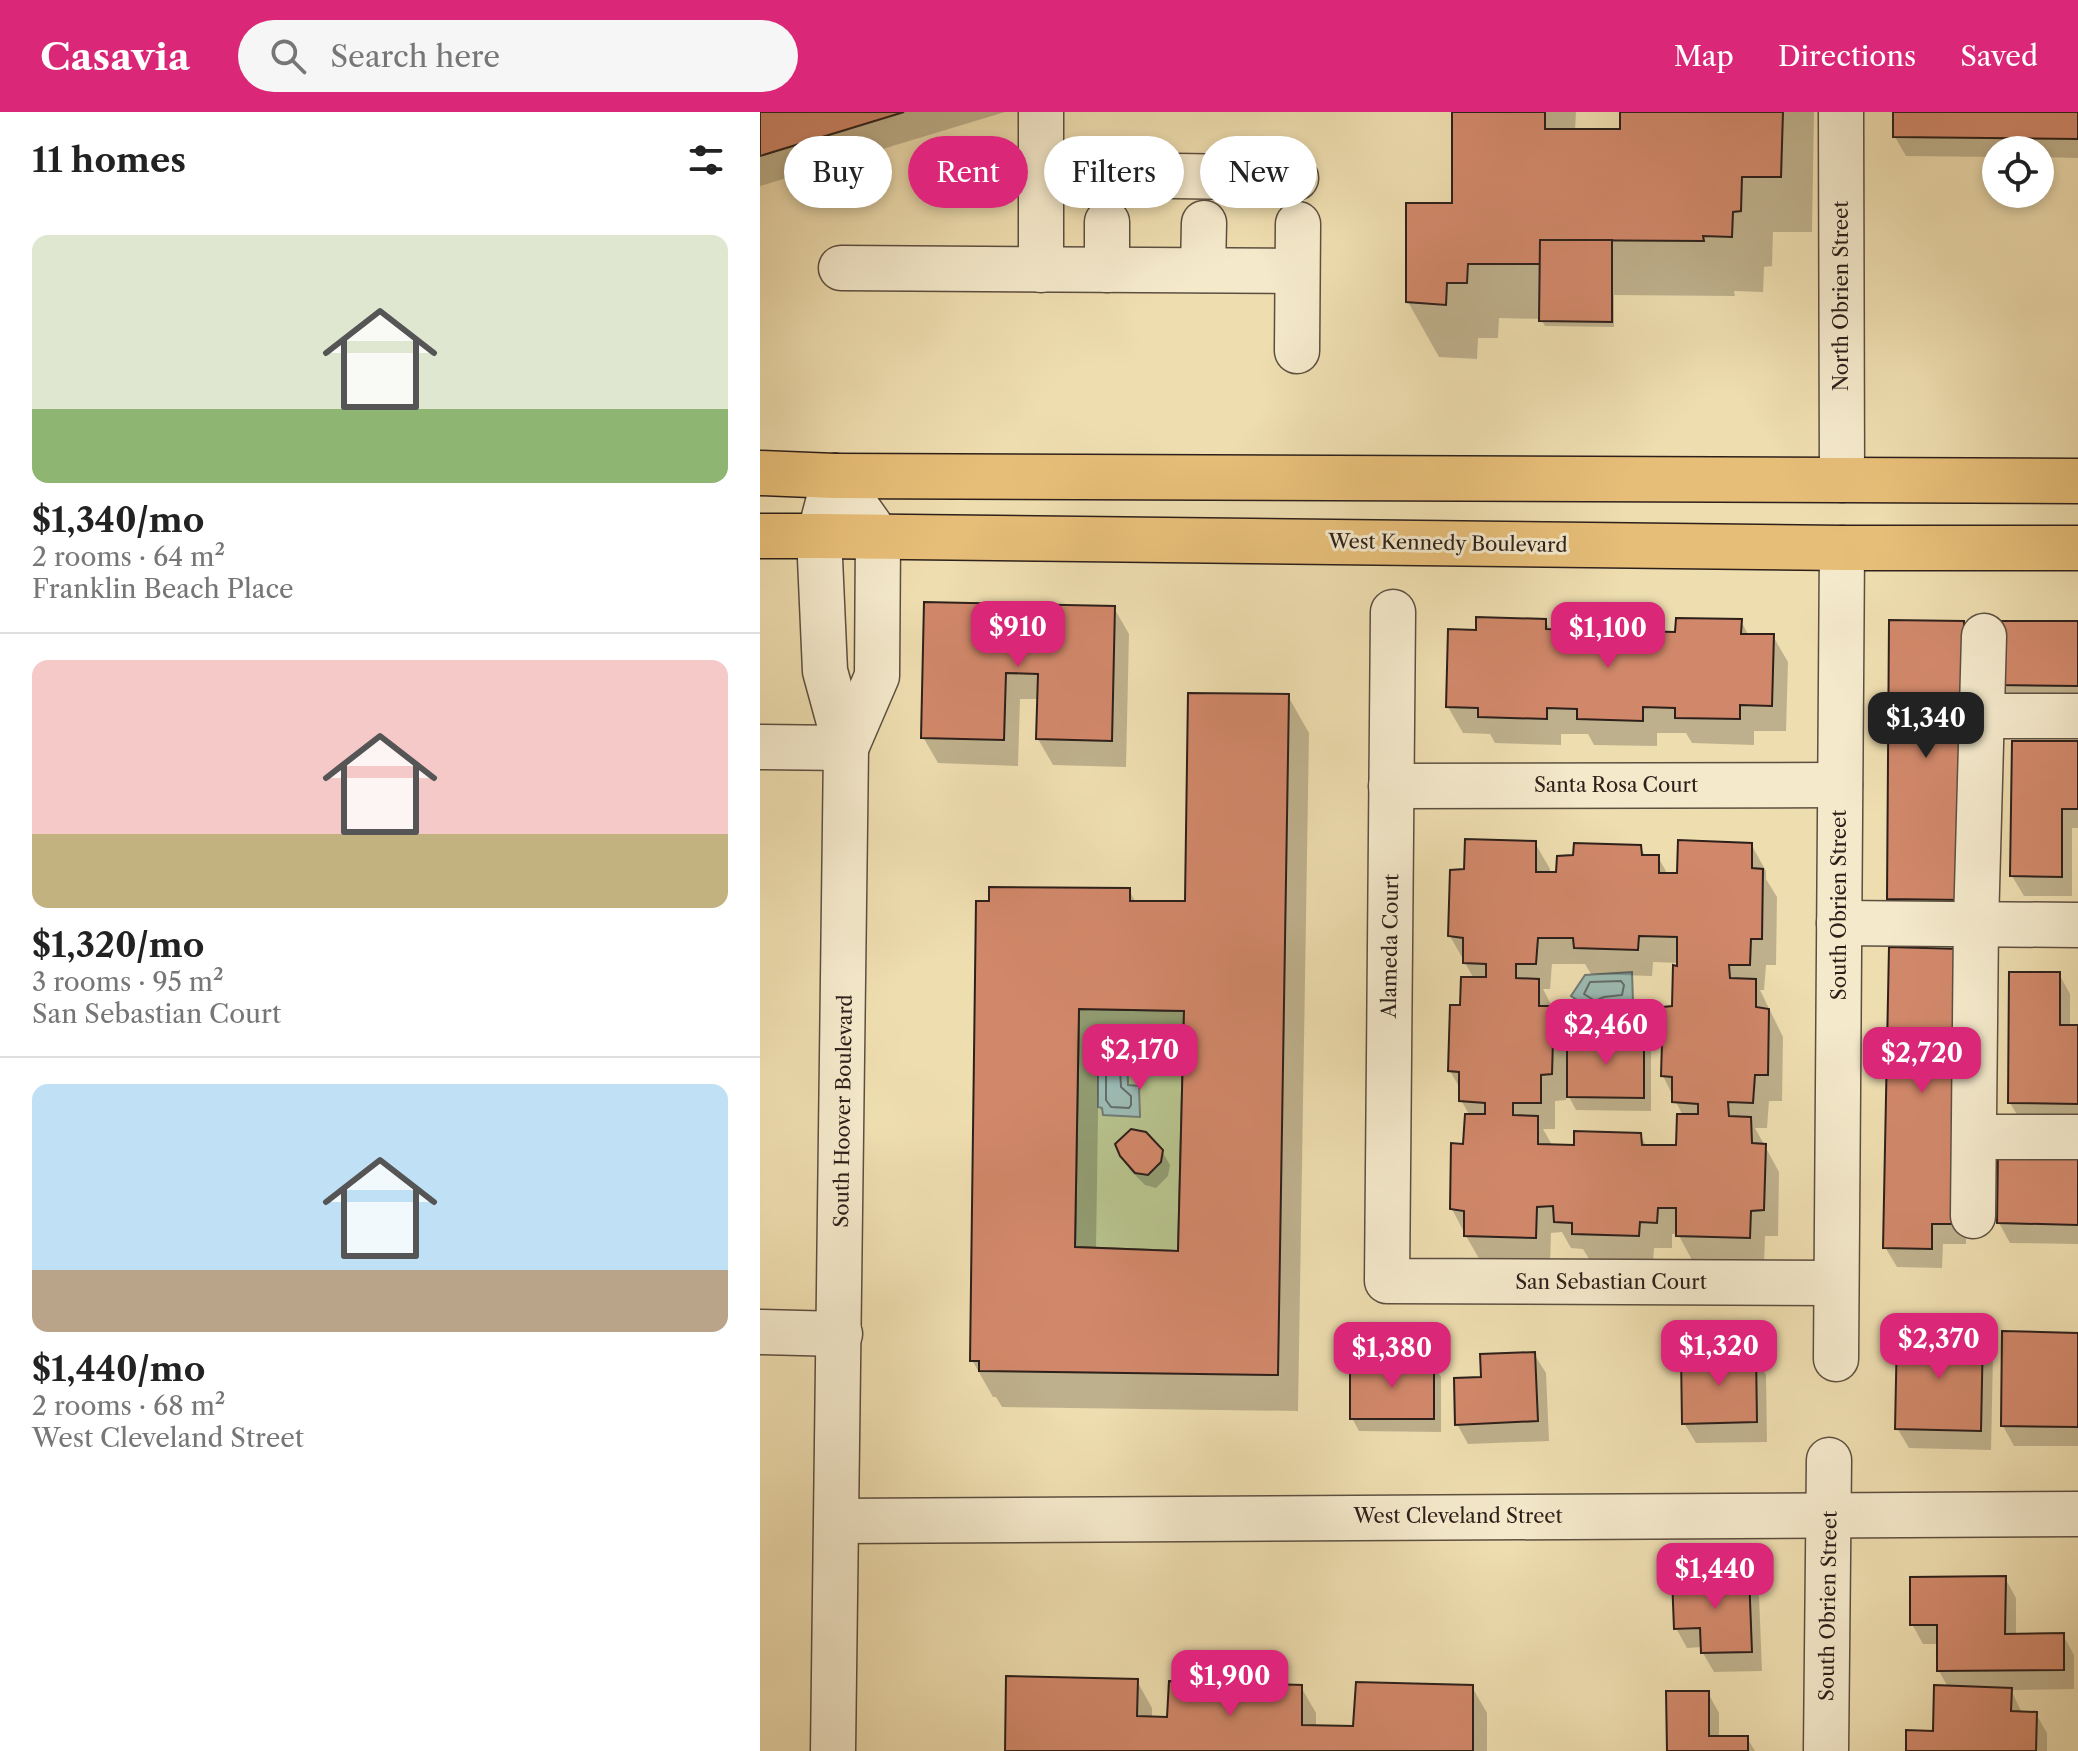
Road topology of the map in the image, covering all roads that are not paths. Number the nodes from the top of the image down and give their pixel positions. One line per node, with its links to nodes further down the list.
1 (1041, 112): 7 (street)
2 (1841, 112): 14 (street, North Obrien Street)
3 (1107, 222): 8 (street)
4 (1204, 223): 9 (street)
5 (1298, 224): 10 (street)
6 (841, 268): 7 (street)
7 (1041, 270): 8 (street)
8 (1107, 270): 9 (street)
9 (1203, 270): 10 (street)
10 (1297, 271): 11 (street)
11 (1297, 351)
12 (760, 473): 13 (main road)
13 (835, 476): 14 (main road); 17 (street, South Hoover Boulevard); 18 (street)
14 (1842, 480): 15 (main road); 19 (main road)
15 (2078, 481)
16 (760, 536): 17 (main road, West Kennedy Boulevard)
17 (819, 536): 18 (main road, West Kennedy Boulevard); 26 (street, South Hoover Boulevard)
18 (878, 537): 19 (main road, West Kennedy Boulevard); 26 (street)
19 (1842, 548): 20 (main road, West Kennedy Boulevard); 27 (street, South Obrien Street)
20 (2078, 548)
21 (1393, 612): 28 (street, Alameda Court)
22 (1984, 636): 23 (street)
23 (1984, 716): 24 (street); 30 (street)
24 (2078, 716)
25 (760, 747): 26 (street)
26 (846, 748): 38 (street, South Hoover Boulevard)
27 (1840, 785): 28 (street, Santa Rosa Court); 29 (street, South Obrien Street)
28 (1391, 786): 35 (street, Alameda Court)
29 (1839, 923): 30 (street); 36 (street, South Obrien Street)
30 (1976, 925): 31 (street); 32 (street)
31 (2078, 925)
32 (1975, 1137): 33 (street); 34 (street)
33 (2078, 1137)
34 (1973, 1216)
35 (1387, 1281): 36 (street, San Sebastian Court)
36 (1836, 1283): 39 (street, South Obrien Street)
37 (760, 1332): 38 (street)
38 (840, 1334): 43 (street, South Hoover Boulevard)
39 (1836, 1359)
40 (1829, 1460): 41 (street, South Obrien Street)
41 (1829, 1513): 42 (street, West Cleveland Street); 43 (street, West Cleveland Street); 45 (street, South Obrien Street)
42 (2078, 1514)
43 (837, 1521): 44 (street, South Hoover Boulevard)
44 (833, 1751)
45 (1826, 1751)

